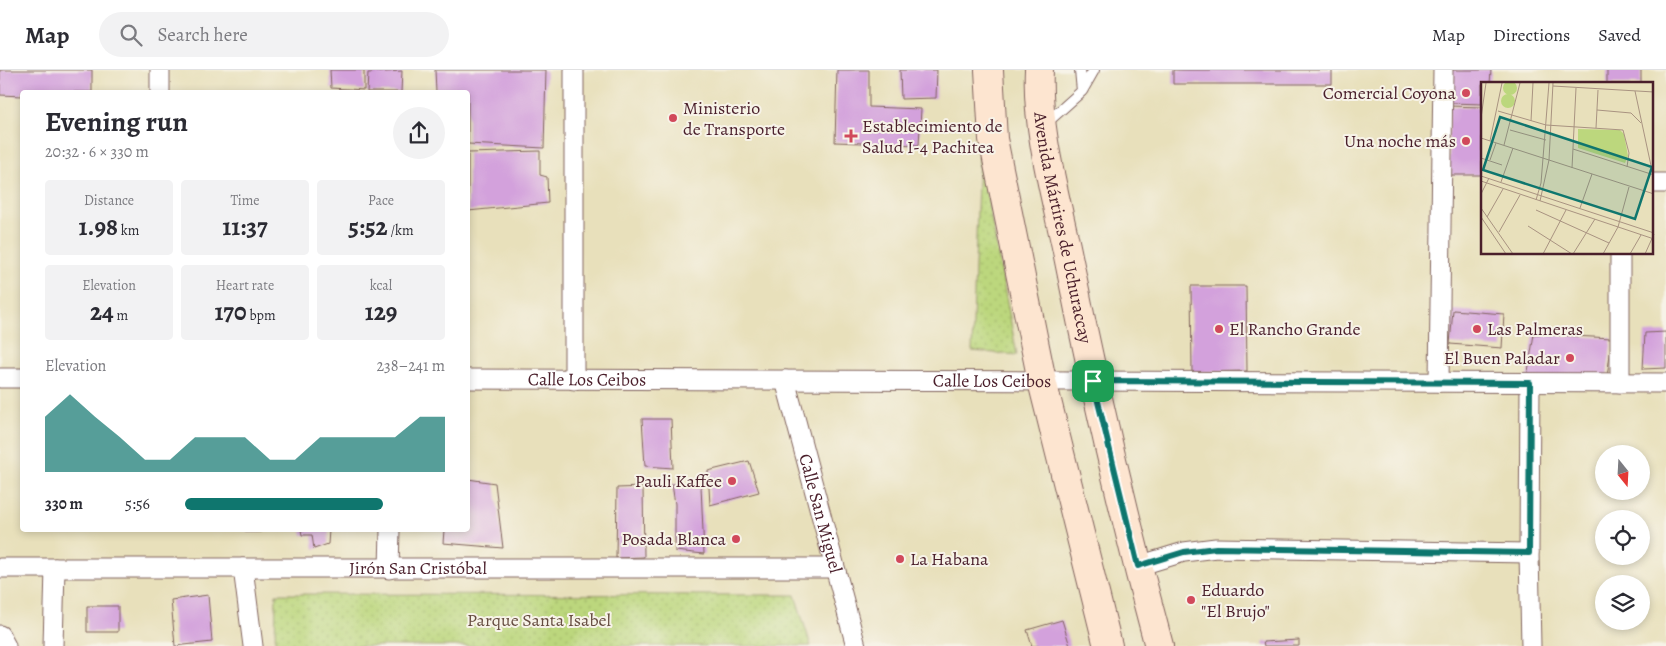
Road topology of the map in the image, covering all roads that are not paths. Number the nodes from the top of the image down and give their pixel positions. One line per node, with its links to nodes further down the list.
1 (160, 70): 8 (street)
2 (574, 70): 15 (street)
3 (990, 70): 17 (street)
4 (1039, 70): 10 (street, Avenida Mártires de Uchuraccay)
5 (1080, 70): 9 (lane)
6 (1094, 70): 9 (lane)
7 (1443, 70): 19 (street)
8 (160, 90)
9 (1082, 91): 10 (lane)
10 (1042, 127): 18 (street, Avenida Mártires de Uchuraccay)
11 (1620, 255): 21 (street)
12 (0, 378): 13 (street)
13 (20, 378)
14 (470, 379): 15 (street, Calle Los Ceibos)
15 (574, 380): 16 (street, Calle Los Ceibos)
16 (784, 380): 17 (street, Calle Los Ceibos); 29 (street, Calle San Miguel)
17 (1042, 381): 18 (street, Calle Los Ceibos); 36 (street)
18 (1093, 381): 19 (street, Calle Los Ceibos); 25 (street, Avenida Mártires de Uchuraccay)
19 (1439, 382): 20 (street, Calle Los Ceibos)
20 (1530, 383): 21 (street, Calle Los Ceibos); 24 (street)
21 (1620, 383): 22 (street, Calle Los Ceibos)
22 (1666, 383)
23 (390, 532): 30 (street)
24 (1529, 553): 25 (street); 38 (street)
25 (1138, 566): 37 (street, Avenida Mártires de Uchuraccay)
26 (0, 568): 27 (street, Jirón San Cristóbal)
27 (55, 568): 28 (street, Jirón San Cristóbal); 33 (street)
28 (244, 568): 30 (street, Jirón San Cristóbal); 34 (street)
29 (835, 568): 30 (street, Jirón San Cristóbal); 35 (street, Calle San Miguel)
30 (389, 569)
31 (0, 635): 32 (street)
32 (6, 646)
33 (53, 646)
34 (253, 646)
35 (856, 646)
36 (1108, 646)
37 (1159, 646)
38 (1531, 646)

